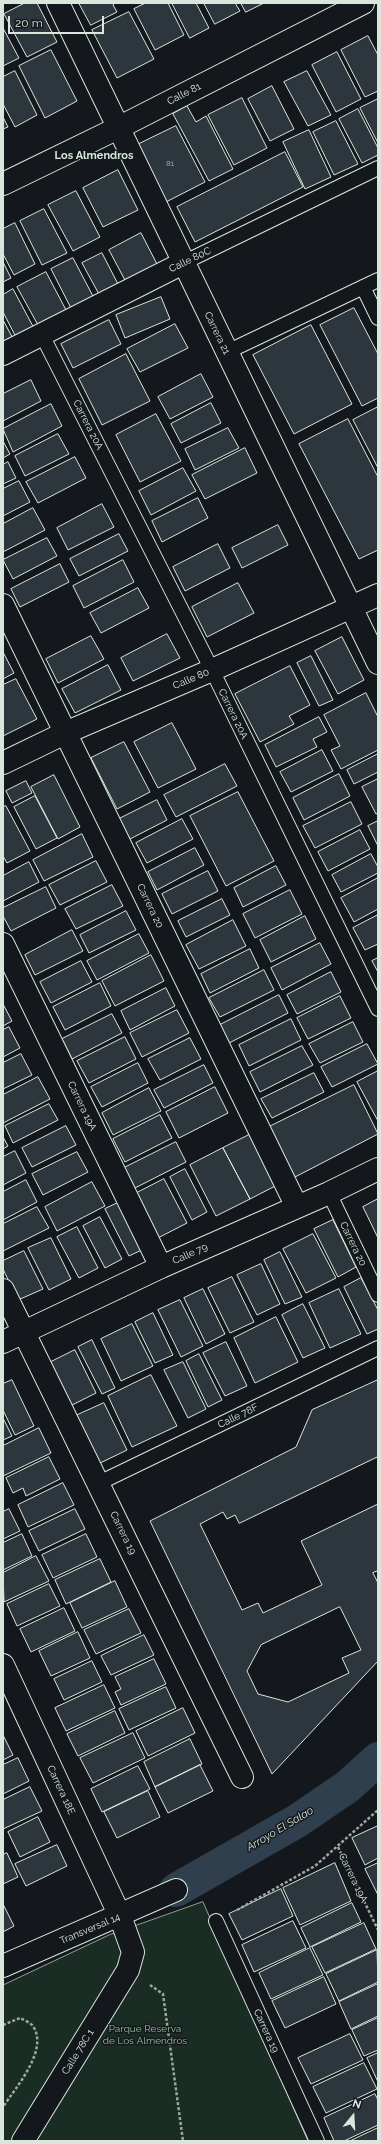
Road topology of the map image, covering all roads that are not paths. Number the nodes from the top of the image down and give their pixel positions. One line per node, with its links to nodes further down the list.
1 (58, 3): 3 (street, Carrera 21)
2 (363, 3): 3 (street, Calle 81)
3 (118, 128): 5 (street, Calle 81); 6 (street, Carrera 21)
4 (378, 168): 6 (lane, Calle 80C)
5 (3, 184)
6 (183, 263): 10 (street, Calle 80C); 11 (street, Carrera 21)
7 (378, 280): 8 (lane)
8 (363, 287): 9 (lane); 11 (lane)
9 (378, 318)
10 (42, 335): 12 (street, Calle 80C); 17 (lane, Carrera 20A)
11 (226, 352): 15 (street, Carrera 21)
12 (3, 354)
13 (378, 595): 15 (street, Calle 80)
14 (3, 605): 18 (street, Carrera 20)
15 (350, 607): 16 (street, Carrera 21); 17 (street, Calle 80)
16 (378, 663)
17 (212, 670): 18 (street, Calle 80); 21 (lane, Carrera 20A)
18 (65, 733): 19 (street, Calle 80); 24 (street, Carrera 20)
19 (3, 763)
20 (3, 944): 25 (street, Carrera 19A)
21 (378, 1009)
22 (378, 1169): 23 (street, Calle 79)
23 (329, 1193): 24 (street, Calle 79); 27 (lane, Carrera 20)
24 (297, 1207): 25 (street, Calle 79)
25 (161, 1267): 28 (street, Calle 79)
26 (3, 1290): 28 (street, Carrera 19)
27 (378, 1295)
28 (24, 1332): 29 (street, Calle 79); 31 (street, Carrera 19)
29 (3, 1342)
30 (378, 1348): 31 (lane, Calle 78F)
31 (99, 1483): 33 (street, Carrera 19)
32 (3, 1665): 35 (street, Carrera 18E)
33 (242, 1777)
34 (176, 1890): 35 (street, Transversal 14)
35 (120, 1916): 37 (street, Transversal 14); 38 (street, Calle 78C 1)
36 (216, 1921): 39 (lane, Carrera 19)
37 (3, 1966)
38 (23, 2141)
39 (317, 2141)

